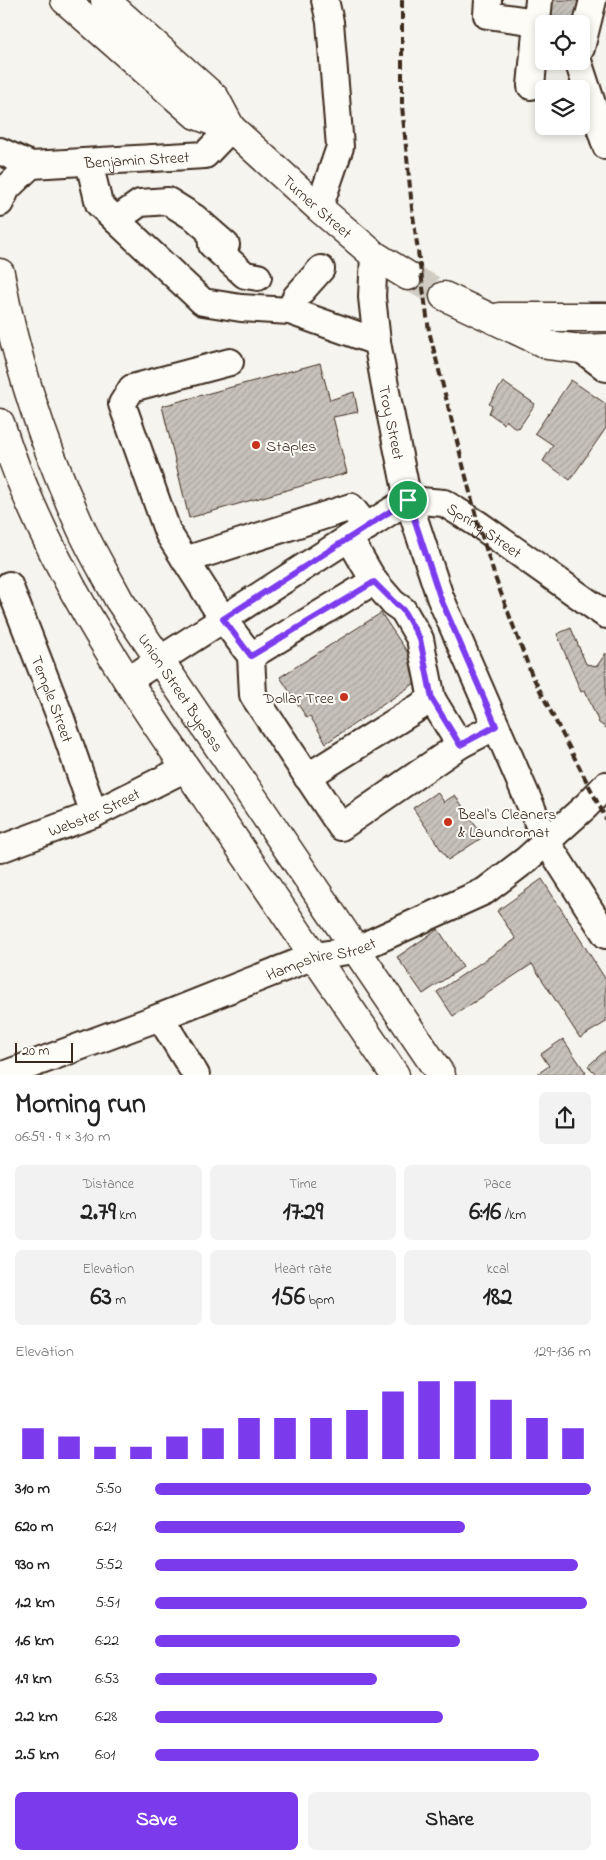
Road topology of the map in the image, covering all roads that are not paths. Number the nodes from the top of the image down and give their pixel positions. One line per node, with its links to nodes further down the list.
1 (65, 0): 11 (highway, Turner Street)
2 (105, 0): 11 (highway, Turner Street)
3 (325, 0): 17 (street)
4 (488, 0): 6 (street)
5 (593, 0): 7 (street)
6 (538, 11)
7 (591, 38)
8 (535, 70): 10 (street)
9 (581, 70): 12 (street)
10 (531, 86)
11 (231, 128): 14 (street, Benjamin Street); 17 (highway, Turner Street)
12 (606, 146)
13 (0, 151): 15 (street, Benjamin Street)
14 (89, 162): 15 (street, Benjamin Street); 18 (street)
15 (31, 165): 16 (street)
16 (0, 203)
17 (319, 208): 19 (highway, Turner Street)
18 (116, 220): 24 (street); 24 (street)
19 (374, 254): 22 (highway, Turner Street); 28 (street, Troy Street)
20 (321, 269): 25 (street)
21 (0, 273): 41 (highway, Union Street Bypass)
22 (408, 276)
23 (444, 296): 26 (highway)
24 (265, 309): 25 (street)
25 (290, 311): 28 (street)
26 (491, 316): 27 (highway); 29 (highway)
27 (606, 317)
28 (377, 342): 33 (street, Troy Street)
29 (594, 349): 31 (street)
30 (230, 362): 35 (street)
31 (606, 368)
32 (0, 423): 42 (highway)
33 (408, 500): 34 (street); 38 (street, Spring Street); 44 (street, Troy Street)
34 (358, 532): 35 (street); 36 (street); 39 (street)
35 (185, 560): 39 (street)
36 (374, 582): 40 (street); 43 (street)
37 (9, 585): 49 (street, Temple Street)
38 (606, 615)
39 (223, 619): 40 (street); 41 (street)
40 (251, 656): 47 (street)
41 (159, 660): 42 (street); 53 (highway, Union Street Bypass)
42 (127, 681): 46 (highway)
43 (432, 699): 45 (street); 47 (street)
44 (496, 726): 45 (street); 50 (street, Troy Street)
45 (460, 745): 47 (street)
46 (186, 768): 49 (street, Webster Street); 54 (highway)
47 (307, 776)
48 (606, 785): 50 (street, Hampshire Street)
49 (94, 814): 51 (street, Webster Street)
50 (546, 841): 52 (street, Troy Street); 53 (street, Hampshire Street)
51 (0, 849)
52 (606, 935)
53 (355, 950): 54 (street, Hampshire Street); 59 (highway, Union Street Bypass)
54 (314, 956): 55 (street, Hampshire Street); 58 (highway)
55 (160, 1017): 56 (street, Hampshire Street); 57 (street)
56 (3, 1075)
57 (196, 1075)
58 (395, 1075)
59 (441, 1075)

